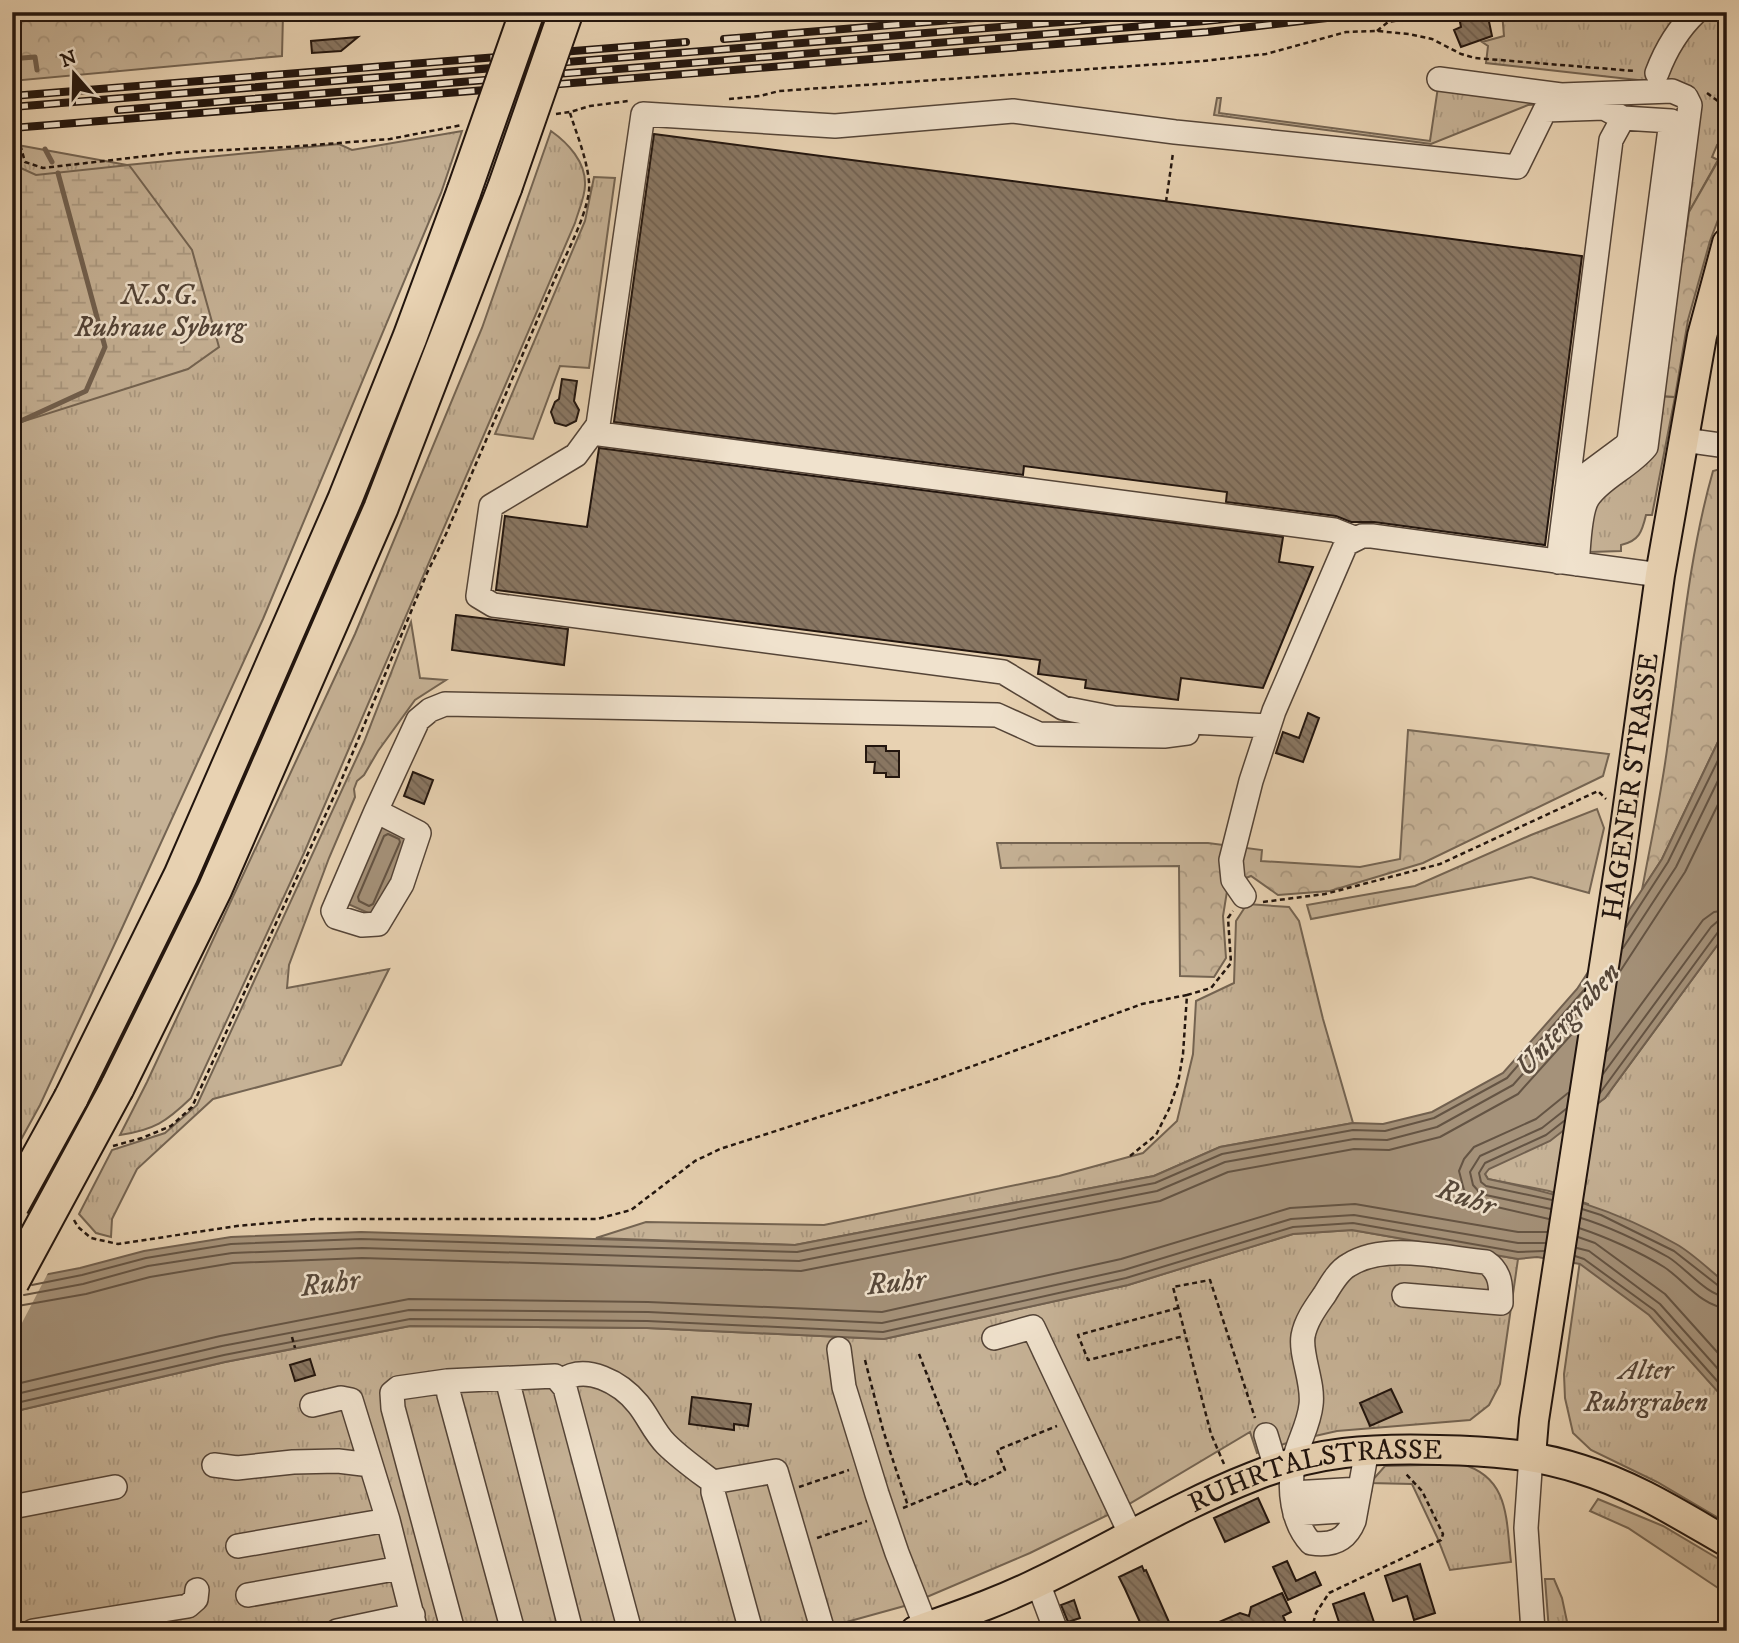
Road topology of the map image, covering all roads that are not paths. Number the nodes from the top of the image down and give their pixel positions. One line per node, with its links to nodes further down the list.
1 (527, 12): 19 (highway, bridge)
2 (566, 12): 20 (highway, bridge)
3 (1696, 12): 4 (street)
4 (1657, 73)
5 (1439, 79): 13 (street)
6 (1623, 118): 8 (street); 11 (street); 11 (street)
7 (1727, 243): 9 (main road, HAGENER STRASSE)
8 (592, 433): 12 (street); 15 (street)
9 (1684, 440): 10 (street); 14 (main road, HAGENER STRASSE)
10 (1727, 446)
11 (1567, 489): 13 (street)
12 (1354, 538): 13 (street); 16 (street)
13 (1567, 563): 14 (street)
14 (1660, 575): 30 (main road, HAGENER STRASSE)
15 (1239, 725): 16 (street); 17 (street)
16 (1268, 726): 18 (street)
17 (376, 811): 17 (street)
18 (1244, 896)
19 (12, 1205)
20 (12, 1282)
21 (1404, 1295): 33 (street)
22 (994, 1338): 40 (street)
23 (839, 1349): 49 (street)
24 (507, 1379): 25 (street); 26 (street); 54 (street)
25 (447, 1381): 52 (street); 53 (street)
26 (561, 1381): 34 (street); 55 (street)
27 (312, 1405): 32 (street)
28 (1266, 1435): 33 (street)
29 (1375, 1449): 30 (main road, RUHRTALSTRASSE); 33 (main road, RUHRTALSTRASSE); 36 (street)
30 (1531, 1455): 41 (main road, RUHRTALSTRASSE); 59 (street)
31 (214, 1465): 32 (street)
32 (372, 1465): 39 (street)
33 (1285, 1465): 37 (street); 40 (main road, RUHRTALSTRASSE)
34 (713, 1482): 56 (street); 57 (street)
35 (115, 1487): 38 (street)
36 (1358, 1499): 37 (street); 37 (street)
37 (1294, 1504)
38 (12, 1507)
39 (388, 1520): 42 (street); 43 (street)
40 (1131, 1535): 44 (main road, RUHRTALSTRASSE)
41 (1727, 1542)
42 (238, 1546)
43 (400, 1568): 46 (street); 48 (street)
44 (1038, 1583): 47 (main road, RUHRTALSTRASSE); 58 (street)
45 (197, 1590): 50 (street)
46 (248, 1595)
47 (972, 1622): 49 (main road, RUHRTALSTRASSE)
48 (414, 1623): 51 (street)
49 (921, 1629)
50 (33, 1631)
51 (337, 1631)
52 (453, 1631)
53 (513, 1631)
54 (571, 1631)
55 (630, 1631)
56 (751, 1631)
57 (823, 1631)
58 (1056, 1631)
59 (1533, 1631)

